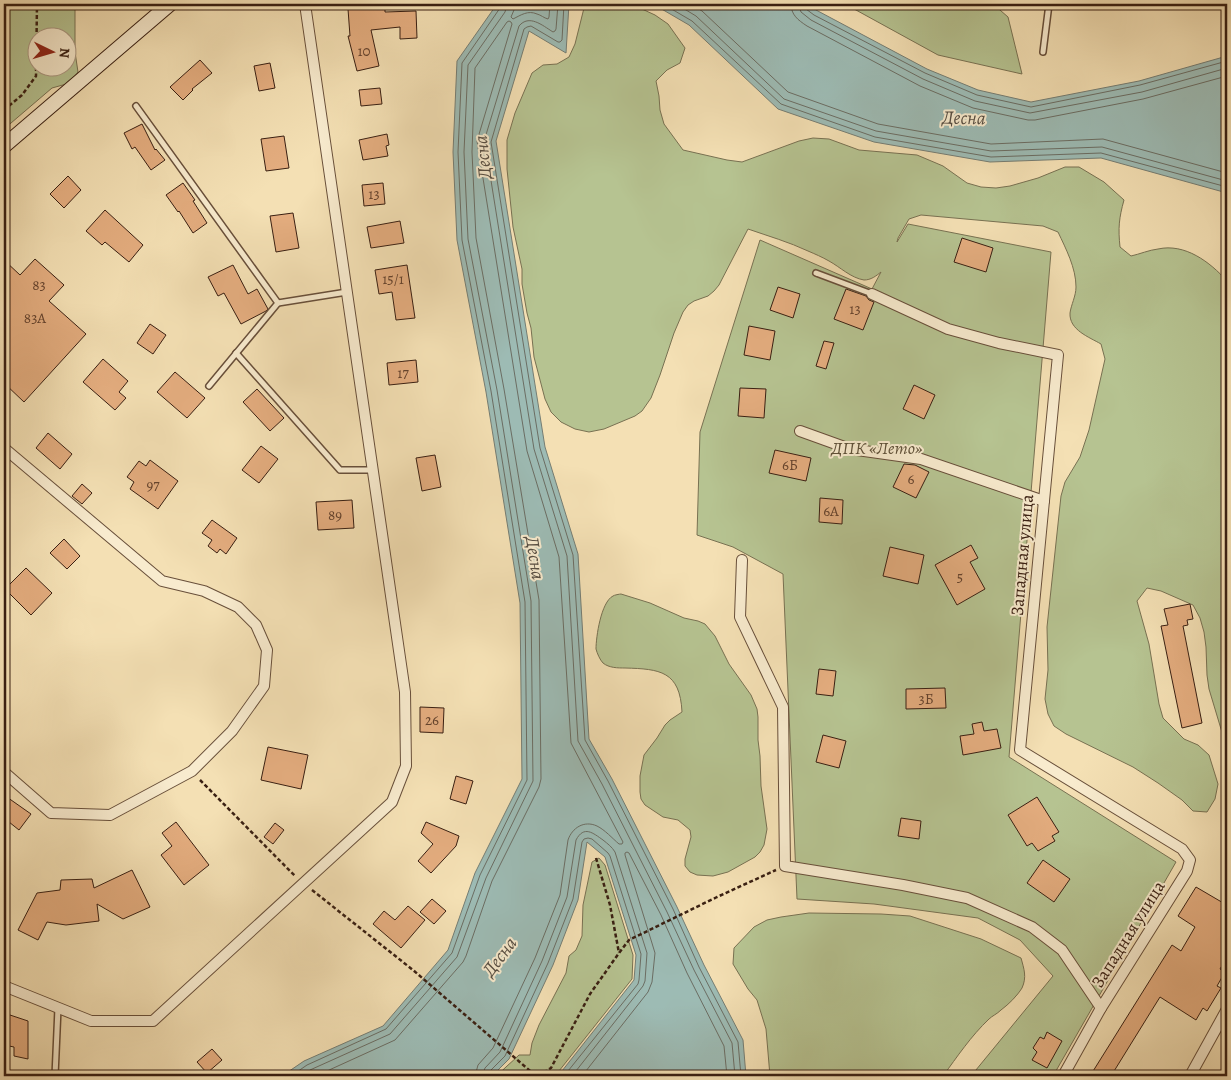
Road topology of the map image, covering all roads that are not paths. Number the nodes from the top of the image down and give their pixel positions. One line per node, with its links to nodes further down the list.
1 (170, 4): 6 (main road)
2 (305, 4): 8 (street)
3 (1048, 4): 4 (lane)
4 (1043, 52)
5 (136, 106): 10 (lane)
6 (4, 146)
7 (816, 272): 9 (lane)
8 (347, 292): 10 (lane); 15 (street)
9 (872, 294): 16 (street, Западная улица)
10 (278, 303): 11 (lane)
11 (236, 353): 12 (lane); 15 (lane)
12 (209, 386)
13 (800, 431): 16 (street)
14 (4, 448): 18 (street)
15 (373, 470): 20 (street)
16 (1044, 501): 21 (street, Западная улица)
17 (742, 560): 21 (street, Западная улица)
18 (4, 772)
19 (4, 986): 20 (street)
20 (58, 1007): 23 (lane)
21 (1101, 1008): 24 (street)
22 (1227, 1009): 25 (street)
23 (55, 1076)
24 (1063, 1076)
25 (1190, 1076)

